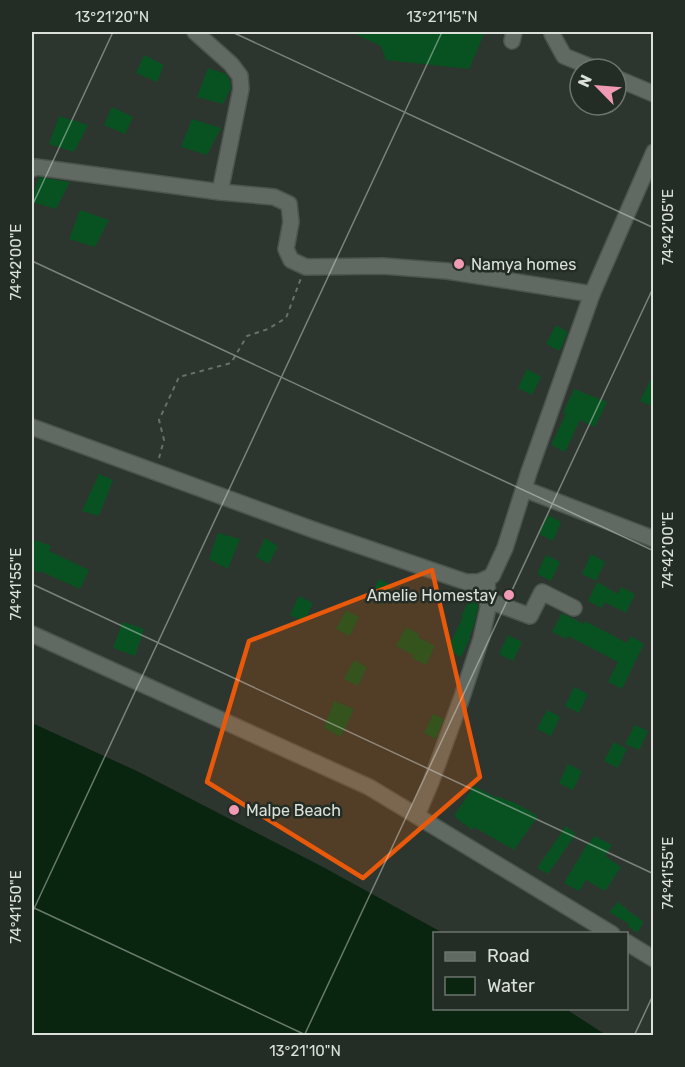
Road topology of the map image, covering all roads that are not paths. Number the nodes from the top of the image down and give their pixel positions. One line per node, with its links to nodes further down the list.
1 (195, 32): 8 (street)
2 (552, 32): 3 (street)
3 (568, 58)
4 (628, 83): 5 (street)
5 (654, 94)
6 (654, 152): 9 (street)
7 (32, 169): 8 (street)
8 (219, 192): 9 (street)
9 (592, 294): 11 (street)
10 (32, 427): 13 (street)
11 (524, 489): 12 (street); 13 (street)
12 (654, 538)
13 (487, 579): 14 (street)
14 (487, 600): 15 (street); 17 (street)
15 (574, 608)
16 (32, 634): 17 (street)
17 (417, 815): 18 (street)
18 (610, 932)
19 (628, 943): 20 (street)
20 (654, 959)

